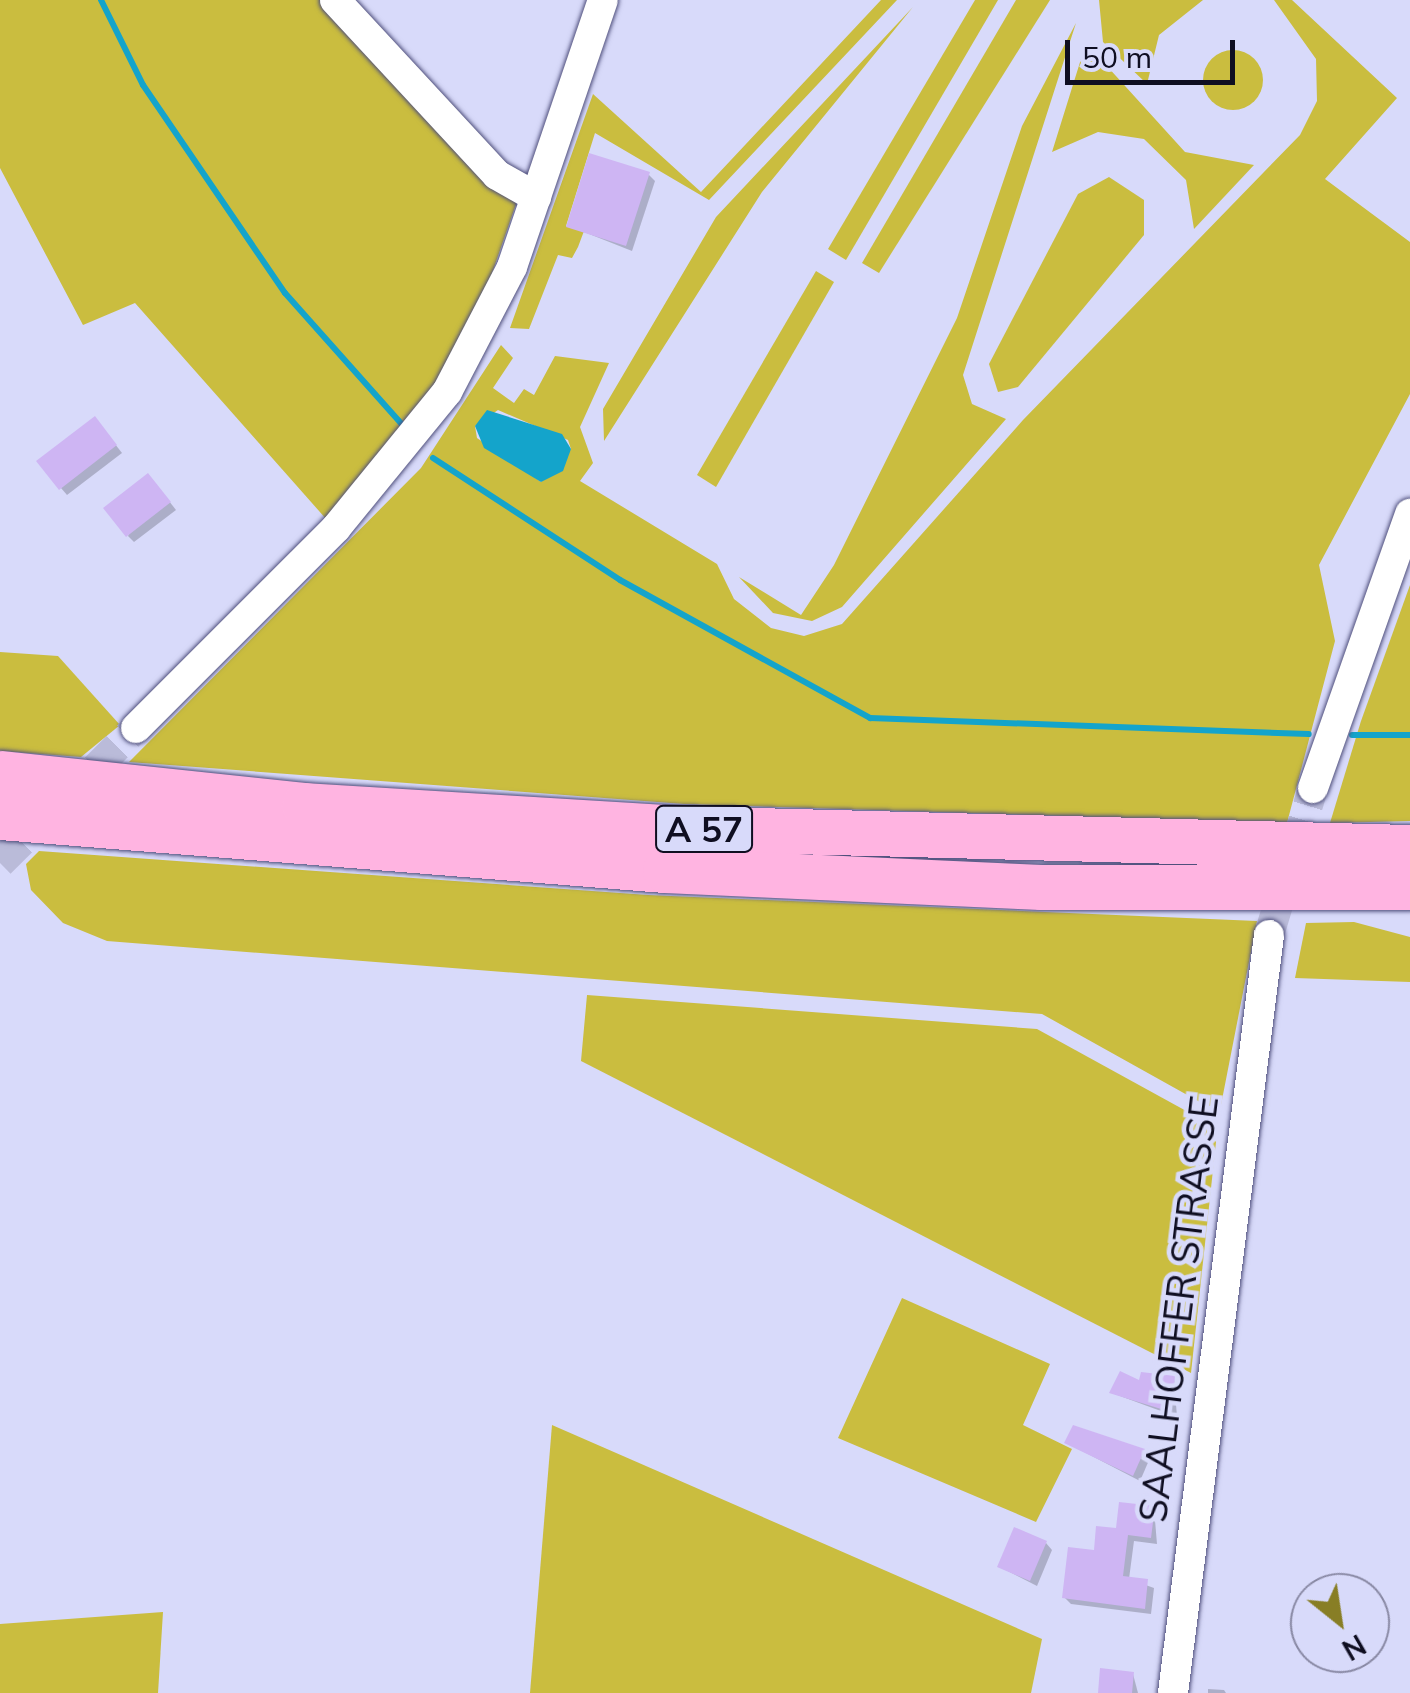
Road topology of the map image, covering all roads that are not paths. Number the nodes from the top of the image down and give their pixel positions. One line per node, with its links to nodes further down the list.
1 (335, 0): 3 (street)
2 (603, 0): 3 (street)
3 (536, 198): 5 (street)
4 (1410, 514): 7 (street)
5 (136, 728)
6 (0, 773): 9 (highway, A 57)
7 (1313, 788)
8 (0, 817): 10 (highway, A 57)
9 (1410, 848)
10 (1410, 887)
11 (1268, 935): 12 (street, SAALHOFFER STRASSE)
12 (1173, 1693)

